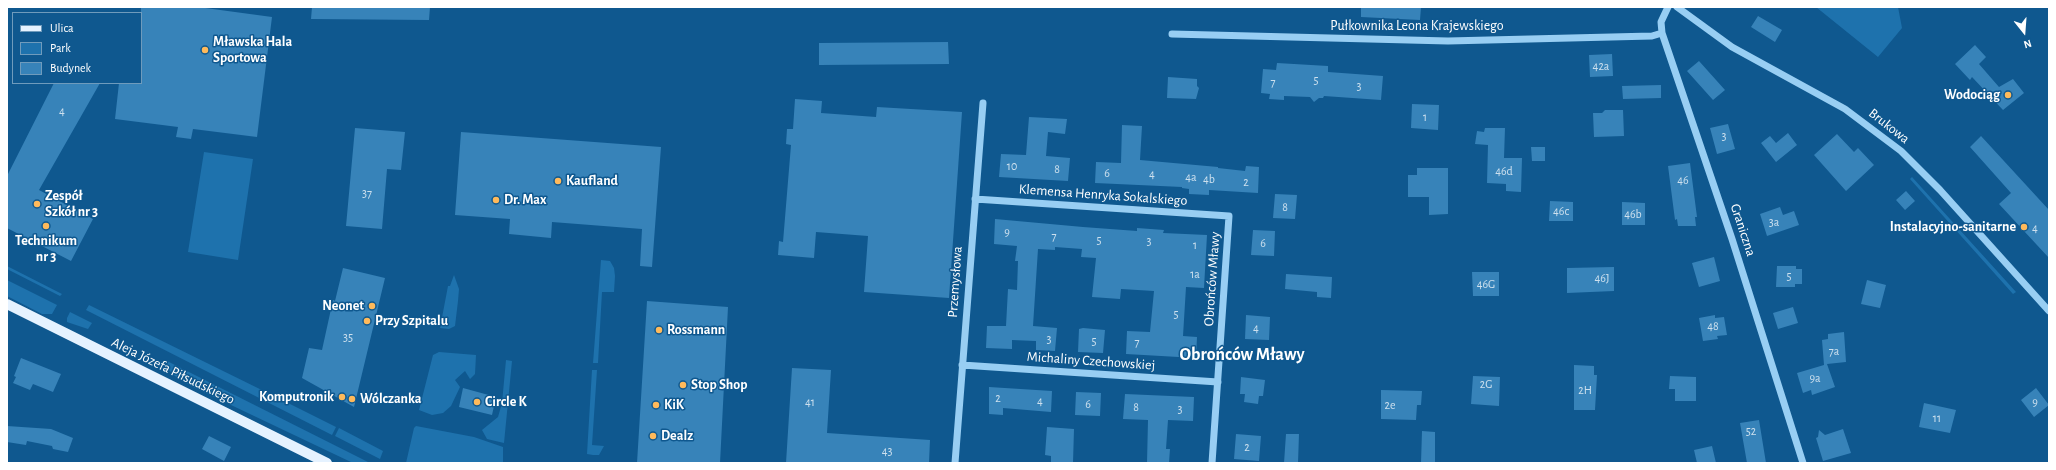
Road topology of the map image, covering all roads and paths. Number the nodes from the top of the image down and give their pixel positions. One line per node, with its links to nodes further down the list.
1 (1668, 7): 3 (street, Graniczna)
2 (1677, 7): 9 (street, Brukowa)
3 (1662, 33): 4 (street, Pułkownika Leona Krajewskiego); 15 (street, Graniczna)
4 (1172, 34)
5 (983, 103): 6 (street, Przemysłowa)
6 (975, 199): 7 (street, Klemensa Henryka Sokalskiego); 10 (street, Przemysłowa)
7 (1229, 216): 11 (street, Obrońców Mławy)
8 (7, 304): 12 (main road, Aleja Józefa Piłsudskiego)
9 (2049, 311)
10 (962, 365): 11 (street, Michaliny Czechowskiej); 13 (street, Przemysłowa)
11 (1218, 382): 14 (street, Obrońców Mławy)
12 (327, 463)
13 (955, 463)
14 (1212, 463)
15 (1803, 463)

